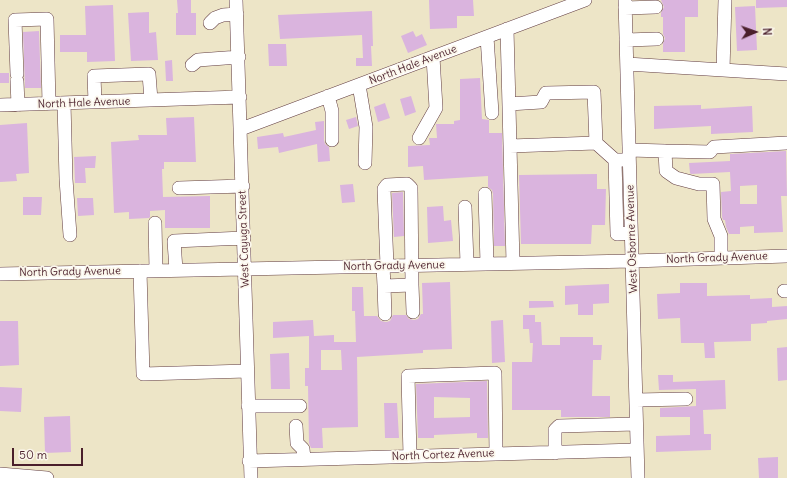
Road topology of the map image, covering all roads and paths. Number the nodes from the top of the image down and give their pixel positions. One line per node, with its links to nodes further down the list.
1 (236, 0): 6 (street, West Cayuga Street)
2 (584, 0): 8 (street, North Hale Avenue)
3 (725, 0): 16 (street)
4 (625, 4): 5 (street); 11 (street, West Osborne Avenue)
5 (656, 7)
6 (237, 14): 7 (street); 12 (street, West Cayuga Street)
7 (210, 23)
8 (507, 29): 9 (street, North Hale Avenue); 25 (street)
9 (487, 37): 13 (street, North Hale Avenue); 28 (street)
10 (657, 39): 11 (street)
11 (626, 40): 15 (street, West Osborne Avenue)
12 (238, 57): 14 (street); 20 (street, West Cayuga Street)
13 (433, 57): 18 (street, North Hale Avenue); 30 (street)
14 (192, 64)
15 (627, 64): 16 (street); 36 (street, West Osborne Avenue)
16 (723, 70): 17 (street)
17 (787, 74)
18 (359, 85): 19 (street, North Hale Avenue); 38 (street)
19 (328, 96): 29 (street, North Hale Avenue); 31 (street)
20 (240, 97): 21 (street, North Hale Avenue); 29 (street, West Cayuga Street)
21 (151, 100): 22 (street, North Hale Avenue); 22 (street)
22 (95, 102): 23 (street, North Hale Avenue)
23 (64, 103): 24 (street, North Hale Avenue); 45 (street)
24 (49, 104): 27 (street, North Hale Avenue); 27 (street)
25 (509, 104): 32 (street); 34 (street)
26 (0, 105): 27 (street, North Hale Avenue)
27 (18, 105)
28 (492, 113)
29 (241, 129): 39 (street, West Cayuga Street)
30 (419, 138)
31 (332, 140)
32 (596, 143): 34 (street); 37 (street)
33 (787, 143): 35 (street)
34 (510, 146): 50 (street)
35 (665, 152): 36 (street); 48 (street)
36 (629, 155): 37 (street); 44 (street, West Osborne Avenue)
37 (615, 160): 44 (street)
38 (365, 163)
39 (243, 186): 40 (street); 46 (street, West Cayuga Street)
40 (179, 188)
41 (485, 194): 52 (street)
42 (465, 207): 51 (street)
43 (155, 223): 56 (street)
44 (632, 233): 49 (street, West Osborne Avenue)
45 (70, 235)
46 (244, 238): 55 (street, West Cayuga Street); 57 (street)
47 (787, 256): 48 (street, North Grady Avenue)
48 (721, 258): 49 (street, North Grady Avenue)
49 (632, 261): 50 (street, North Grady Avenue); 66 (street, West Osborne Avenue)
50 (513, 263): 52 (street, North Grady Avenue)
51 (467, 264): 52 (street, North Grady Avenue); 53 (street, North Grady Avenue)
52 (487, 264)
53 (412, 265): 54 (street, North Grady Avenue); 54 (street); 60 (street)
54 (385, 266): 55 (street, North Grady Avenue); 61 (street)
55 (245, 268): 57 (street, North Grady Avenue); 64 (street, West Cayuga Street)
56 (156, 270): 57 (street, North Grady Avenue); 58 (street, North Grady Avenue)
57 (176, 270)
58 (140, 271): 59 (street, North Grady Avenue); 64 (street)
59 (0, 274)
60 (412, 285): 61 (street); 62 (street)
61 (384, 286): 63 (street)
62 (413, 312)
63 (385, 314)
64 (247, 371): 67 (street, West Cayuga Street)
65 (686, 398): 66 (street)
66 (636, 400): 69 (street, West Osborne Avenue)
67 (248, 406): 68 (street); 76 (street, West Cayuga Street)
68 (300, 406)
69 (636, 424): 71 (street, West Osborne Avenue); 72 (street)
70 (296, 426): 75 (street)
71 (637, 450): 72 (street, North Cortez Avenue); 80 (street, West Osborne Avenue)
72 (555, 453): 73 (street, North Cortez Avenue)
73 (496, 454): 74 (street, North Cortez Avenue); 74 (street)
74 (410, 456): 75 (street, North Cortez Avenue)
75 (304, 459): 76 (street, North Cortez Avenue)
76 (250, 461): 79 (street, West Cayuga Street)
77 (0, 474): 78 (street)
78 (47, 478)
79 (251, 478)
80 (638, 478)

